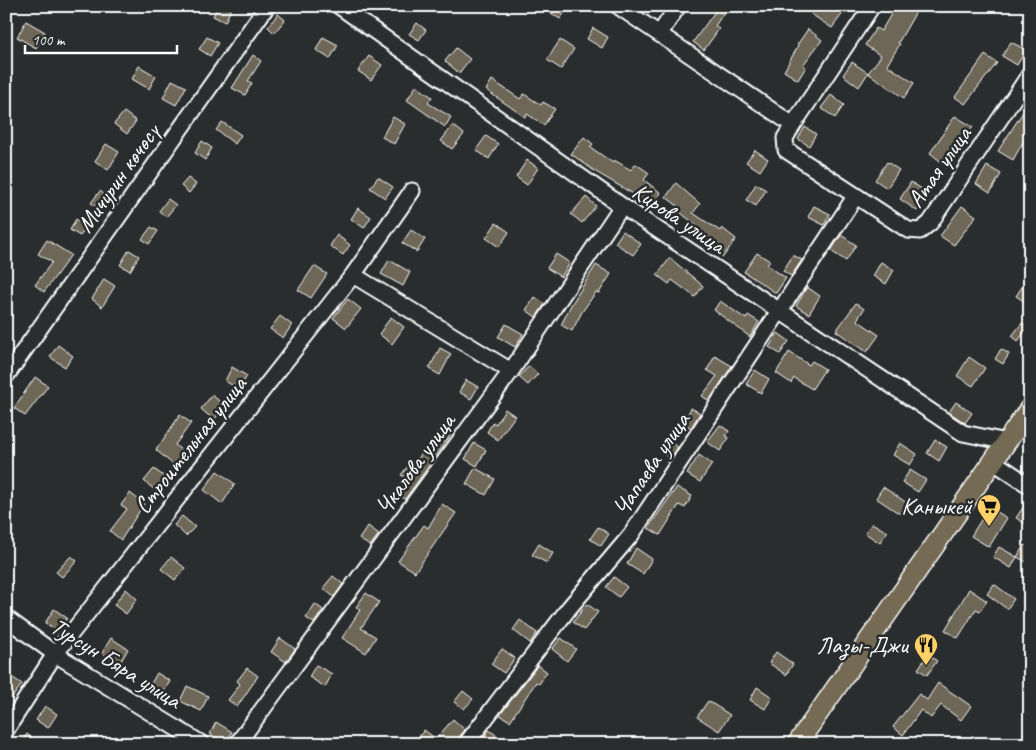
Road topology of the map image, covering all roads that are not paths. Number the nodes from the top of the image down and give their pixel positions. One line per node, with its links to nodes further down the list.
1 (267, 6): 15 (street, Мичурин көчөсү)
2 (339, 6): 11 (street, Кирова улица)
3 (618, 6): 6 (street)
4 (678, 6): 6 (street)
5 (872, 6): 8 (street, Атая улица)
6 (660, 33): 8 (street)
7 (1030, 74): 10 (street, Атая улица)
8 (792, 125): 10 (street, Атая улица)
9 (412, 191): 12 (street, Строительная улица)
10 (855, 197): 13 (street, Чапаева улица)
11 (622, 206): 13 (street, Кирова улица); 14 (street, Чкалова улица)
12 (353, 275): 14 (street); 21 (street, Строительная улица)
13 (779, 313): 17 (street, Кирова улица); 25 (street, Чапаева улица)
14 (511, 371): 24 (street, Чкалова улица)
15 (6, 376)
16 (1030, 408): 17 (main road)
17 (1007, 442): 18 (main road)
18 (994, 462): 19 (street); 26 (main road)
19 (1030, 486)
20 (6, 618): 21 (street, Турсун Бяра улица)
21 (55, 654): 22 (street, Строительная улица); 23 (street, Турсун Бяра улица)
22 (6, 730)
23 (202, 744)
24 (237, 744)
25 (466, 744)
26 (797, 744)

